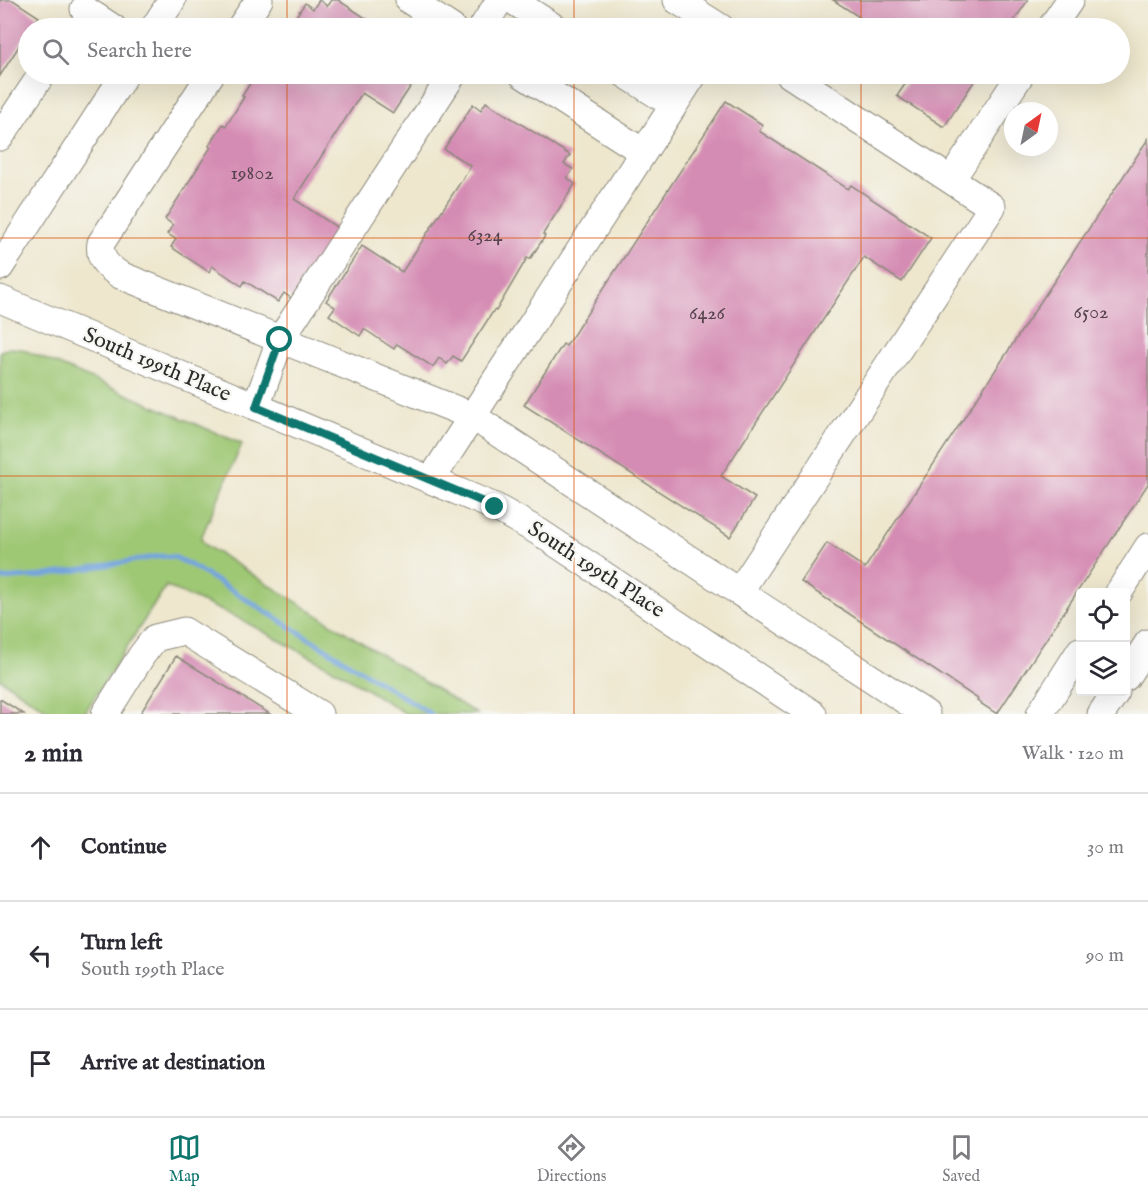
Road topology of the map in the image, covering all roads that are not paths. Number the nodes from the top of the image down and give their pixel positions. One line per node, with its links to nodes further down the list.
1 (172, 0): 8 (street)
2 (259, 0): 9 (street)
3 (409, 0): 10 (street)
4 (500, 0): 11 (street)
5 (512, 0): 12 (street)
6 (677, 0): 13 (street)
7 (1070, 0): 14 (street)
8 (160, 18)
9 (247, 18)
10 (437, 18)
11 (488, 18)
12 (540, 18)
13 (705, 18)
14 (1058, 18)
15 (35, 84): 25 (street)
16 (119, 84): 28 (street)
17 (194, 84): 32 (street)
18 (446, 84): 32 (street)
19 (538, 84): 26 (street)
20 (641, 84): 24 (street)
21 (688, 84): 24 (street)
22 (804, 84): 27 (street)
23 (1014, 84): 27 (street)
24 (674, 105): 26 (street)
25 (0, 137)
26 (643, 152): 34 (street)
27 (951, 180): 38 (street)
28 (32, 218): 29 (street); 30 (street)
29 (0, 230)
30 (0, 267)
31 (0, 299): 33 (street, South 199th Place)
32 (280, 340): 33 (street); 34 (street)
33 (256, 407): 35 (street, South 199th Place)
34 (472, 416): 35 (street); 38 (street)
35 (431, 480): 43 (street, South 199th Place)
36 (1148, 547): 37 (street)
37 (1122, 588)
38 (740, 592): 46 (street)
39 (1148, 643): 41 (street)
40 (1076, 657): 47 (street)
41 (1130, 670)
42 (1113, 696): 48 (street)
43 (796, 709)
44 (105, 714): 45 (street)
45 (319, 714)
46 (926, 714)
47 (1040, 714)
48 (1101, 714)

